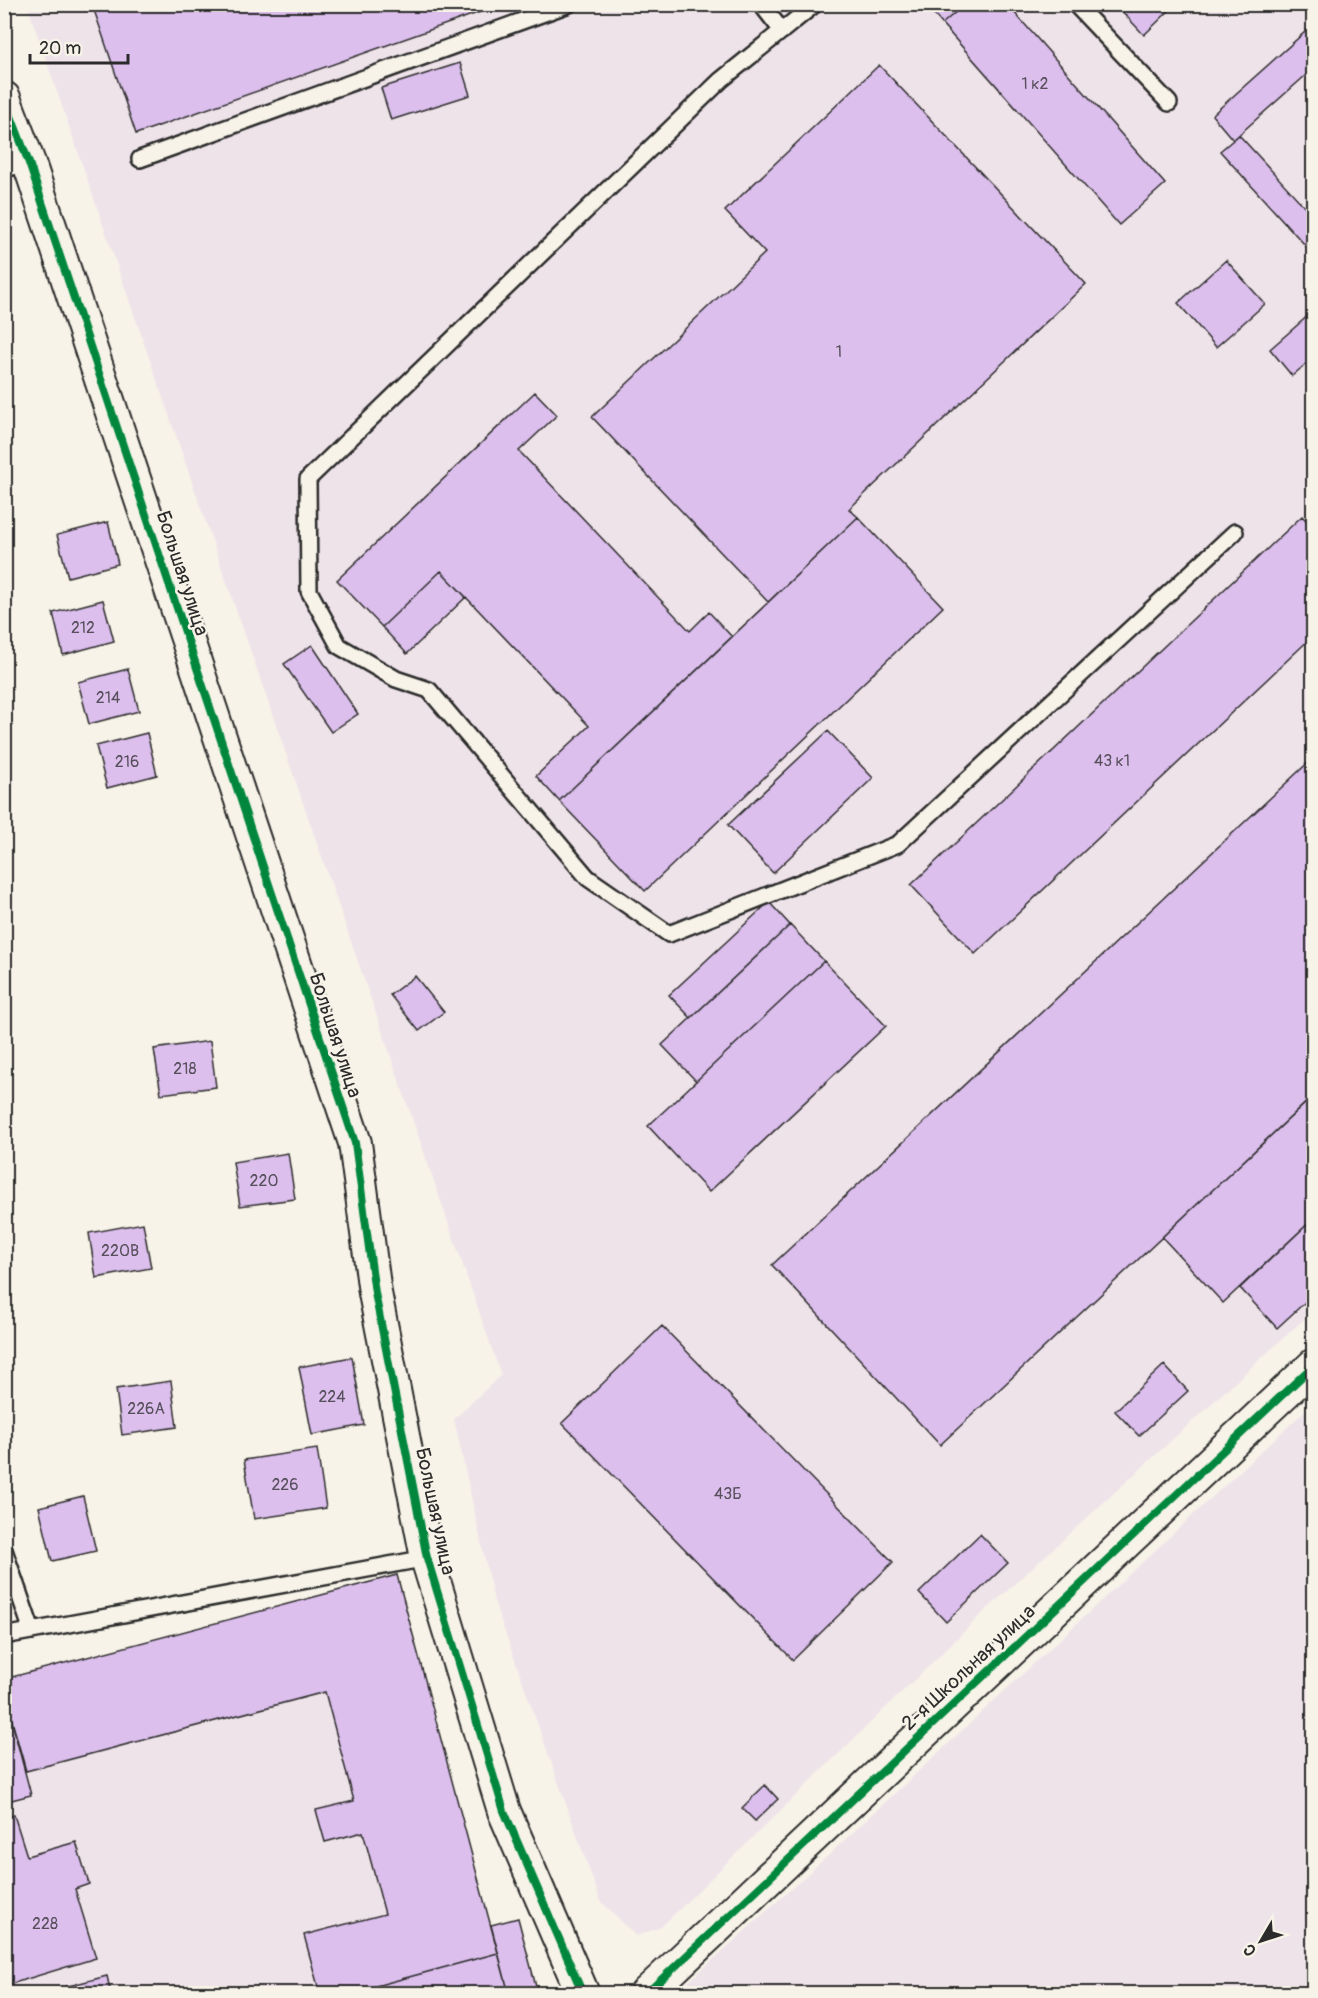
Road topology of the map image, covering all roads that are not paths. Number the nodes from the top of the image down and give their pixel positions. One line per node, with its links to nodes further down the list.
1 (569, 4): 8 (lane)
2 (761, 4): 5 (lane)
3 (815, 4): 5 (lane)
4 (1075, 4): 7 (lane)
5 (782, 31): 10 (lane)
6 (4, 98): 9 (street, Большая улица)
7 (1169, 104)
8 (140, 159)
9 (17, 166): 13 (street, Большая улица)
10 (1235, 532)
11 (1314, 1365): 17 (street, 2-я Школьная улица)
12 (4, 1550): 14 (lane)
13 (427, 1558): 14 (lane); 16 (street, Большая улица)
14 (32, 1631): 15 (lane)
15 (4, 1636)
16 (583, 1994)
17 (646, 1994)

